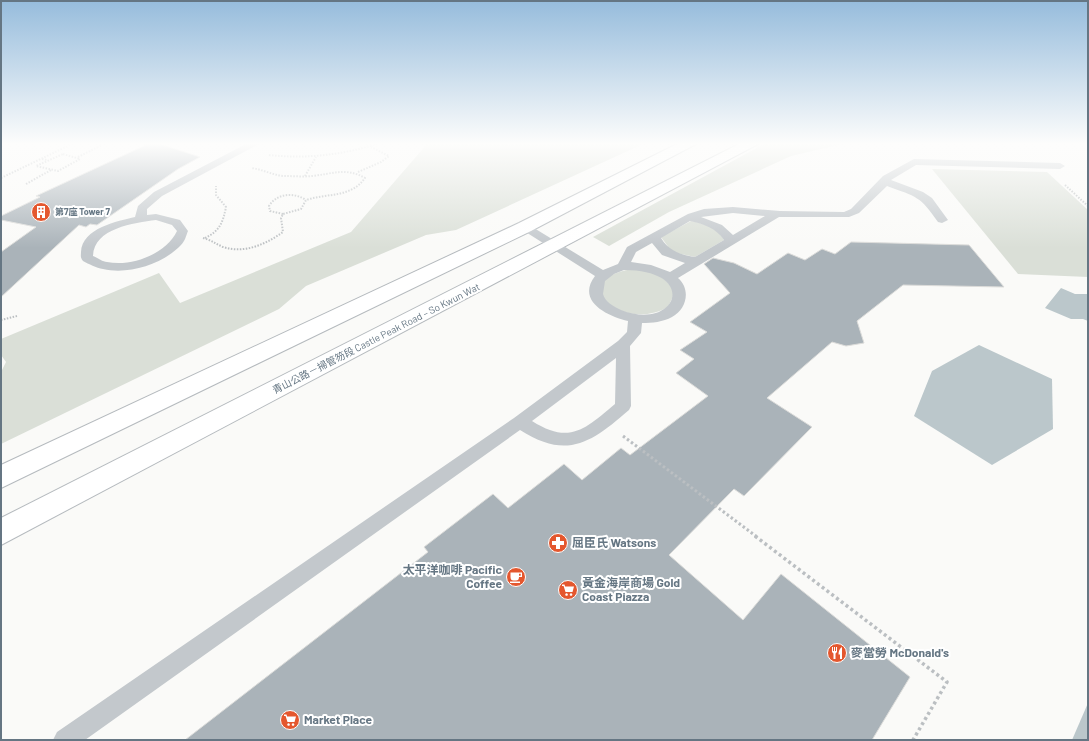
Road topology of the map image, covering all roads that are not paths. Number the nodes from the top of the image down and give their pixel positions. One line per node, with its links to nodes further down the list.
1 (187, 179): 7 (lane)
2 (620, 179): 10 (main road)
3 (684, 179): 13 (main road, 青山公路－掃管笏段 Castle Peak Road – So Kwun Wat)
4 (887, 179): 5 (lane)
5 (885, 182): 6 (lane); 9 (lane)
6 (777, 214): 8 (lane); 12 (lane)
7 (140, 218): 7 (lane)
8 (688, 218): 11 (lane); 12 (lane)
9 (942, 220)
10 (524, 227): 13 (lane); 21 (main road)
11 (654, 237): 14 (lane); 15 (lane)
12 (731, 241): 14 (lane)
13 (554, 246): 16 (lane); 22 (main road, 青山公路－掃管笏段 Castle Peak Road – So Kwun Wat)
14 (696, 261): 17 (lane)
15 (623, 266): 16 (lane); 17 (lane)
16 (602, 275): 18 (lane)
17 (670, 277): 18 (lane)
18 (635, 319): 19 (lane)
19 (623, 345): 20 (lane); 20 (lane)
20 (520, 422): 23 (lane)
21 (1, 477)
22 (1, 532)
23 (65, 740)

